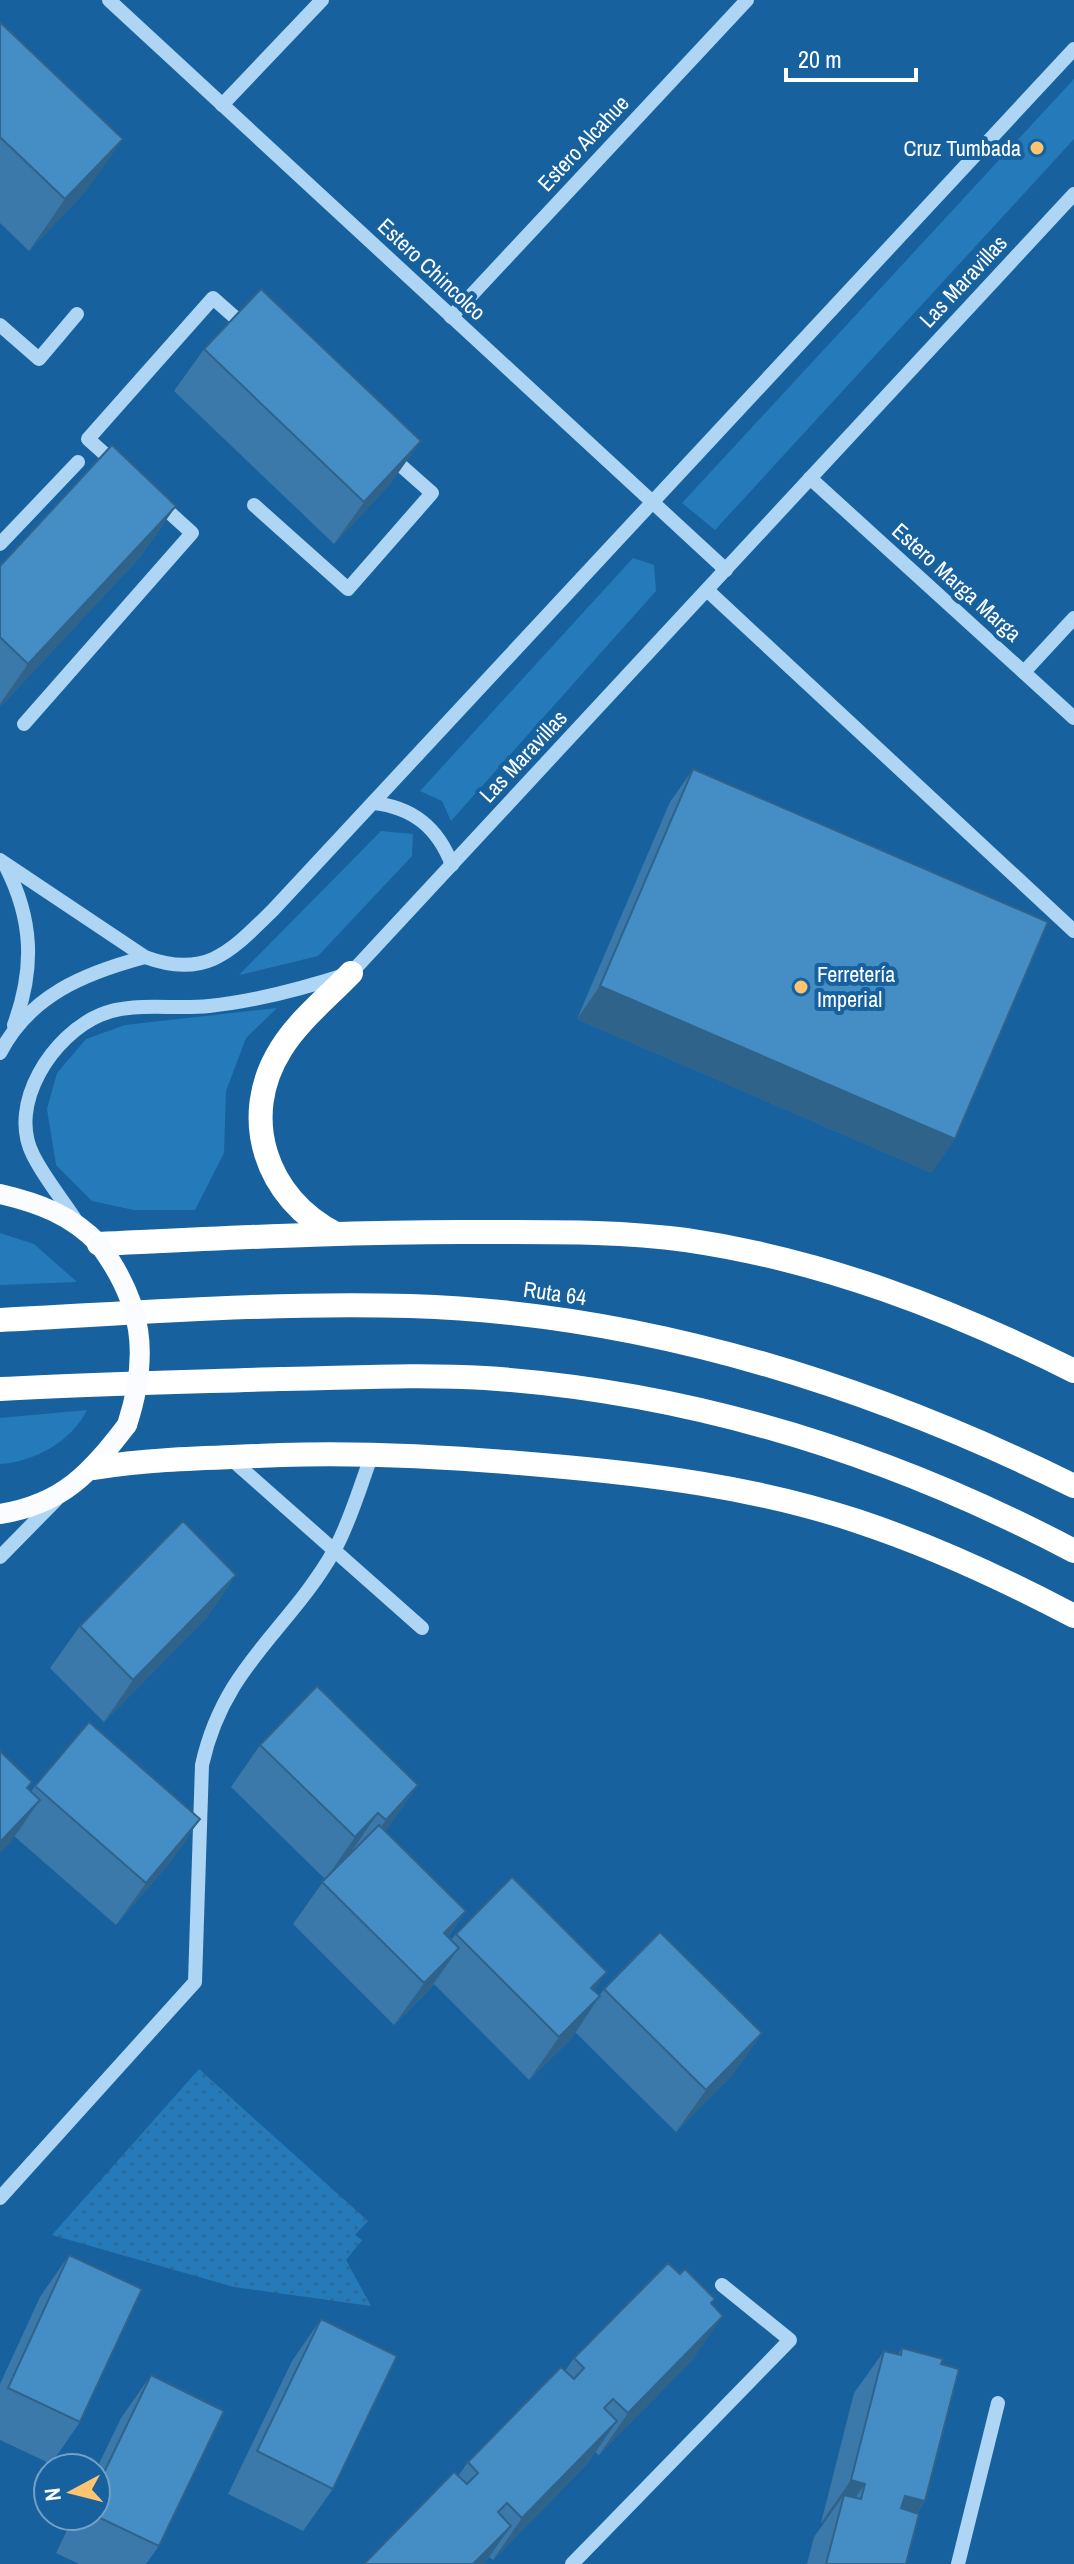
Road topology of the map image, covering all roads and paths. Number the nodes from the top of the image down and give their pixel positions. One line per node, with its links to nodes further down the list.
1 (109, 0): 5 (street, Estero Chincolco)
2 (322, 0): 5 (street)
3 (747, 0): 8 (street, Estero Alcahue)
4 (1074, 49): 14 (street)
5 (222, 105): 8 (street, Estero Chincolco)
6 (1074, 194): 13 (street, Las Maravillas)
7 (77, 314): 9 (street)
8 (451, 317): 14 (street, Estero Chincolco)
9 (0, 325)
10 (259, 339): 22 (street)
11 (374, 442): 15 (street)
12 (78, 462): 16 (street)
13 (810, 478): 17 (street, Las Maravillas); 20 (street, Estero Marga Marga)
14 (653, 502): 17 (street, Estero Chincolco); 23 (street)
15 (254, 505)
16 (0, 544)
17 (726, 570): 18 (street, Las Maravillas)
18 (707, 590): 25 (street, Las Maravillas); 26 (street)
19 (1074, 618): 20 (street)
20 (1024, 672): 21 (street, Estero Marga Marga)
21 (1074, 718)
22 (24, 724)
23 (373, 803): 25 (street); 27 (street)
24 (2, 862): 27 (street); 29 (street)
25 (452, 865): 28 (street, Las Maravillas)
26 (1074, 931)
27 (145, 957): 29 (street)
28 (351, 973): 32 (street); 33 (highway)
29 (14, 1026): 30 (street)
30 (0, 1053)
31 (0, 1194): 32 (main road)
32 (80, 1225): 34 (main road)
33 (338, 1235): 34 (highway); 36 (highway)
34 (99, 1244): 40 (main road, bridge)
35 (0, 1320): 41 (highway, Ruta 64)
36 (1074, 1371)
37 (0, 1389): 45 (highway)
38 (373, 1452): 39 (highway); 44 (street); 47 (highway)
39 (229, 1458): 40 (highway); 44 (street)
40 (94, 1468): 42 (main road)
41 (1074, 1486)
42 (65, 1491): 43 (main road); 46 (street)
43 (0, 1514)
44 (335, 1548): 48 (street); 49 (street)
45 (1074, 1551)
46 (0, 1557)
47 (1074, 1616)
48 (422, 1628)
49 (0, 2198)
50 (722, 2285): 52 (street)
51 (998, 2403): 53 (street)
52 (572, 2564)
53 (958, 2564)

